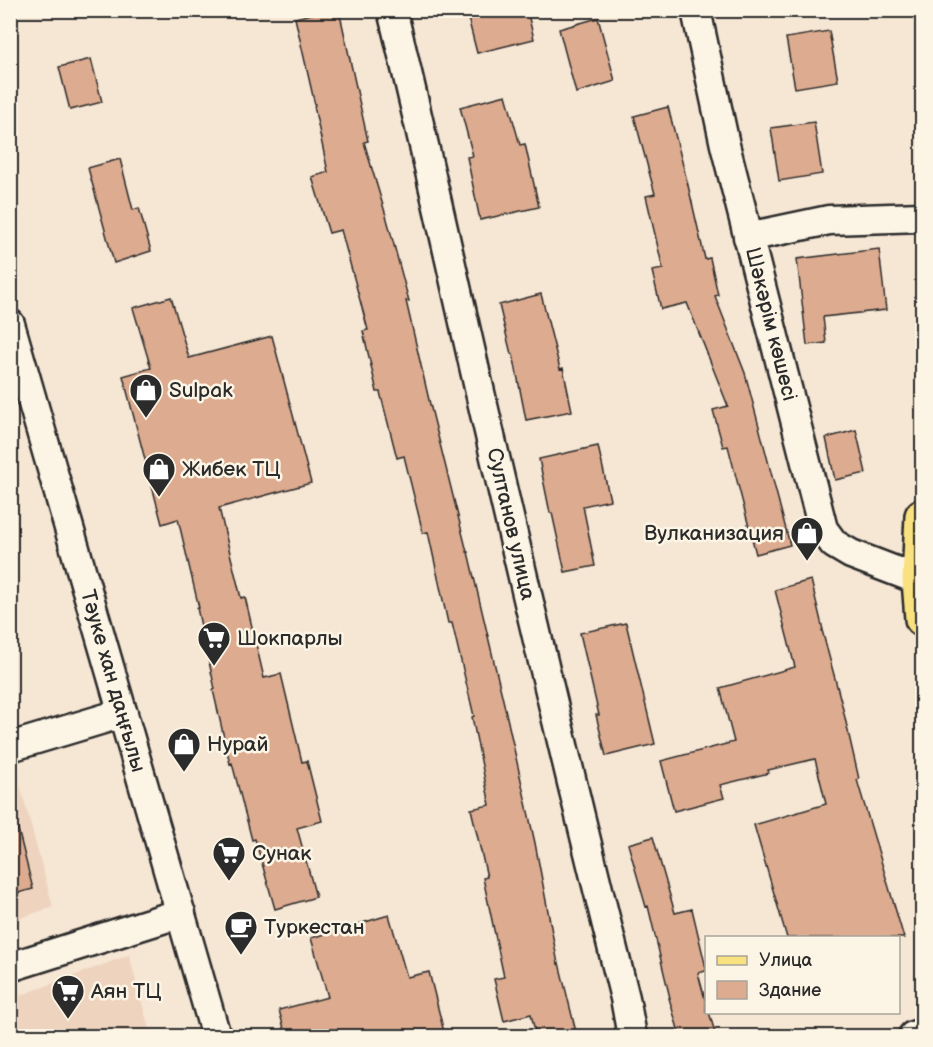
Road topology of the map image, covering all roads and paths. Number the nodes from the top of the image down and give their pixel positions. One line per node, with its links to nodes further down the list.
1 (392, 10): 15 (street, Султанов улица)
2 (696, 10): 4 (street, Шәкәрім көшесі)
3 (922, 217): 4 (street)
4 (748, 237): 7 (street, Шәкәрім көшесі)
5 (10, 324): 9 (street, Тәуке хан даңғылы)
6 (922, 524): 7 (main road)
7 (919, 580): 8 (main road)
8 (922, 619)
9 (123, 713): 10 (street); 11 (street, Тәуке хан даңғылы)
10 (10, 747)
11 (181, 913): 12 (street); 14 (street, Тәуке хан даңғылы)
12 (10, 967)
13 (922, 1034): 16 (street)
14 (216, 1036)
15 (632, 1036)
16 (913, 1036)

